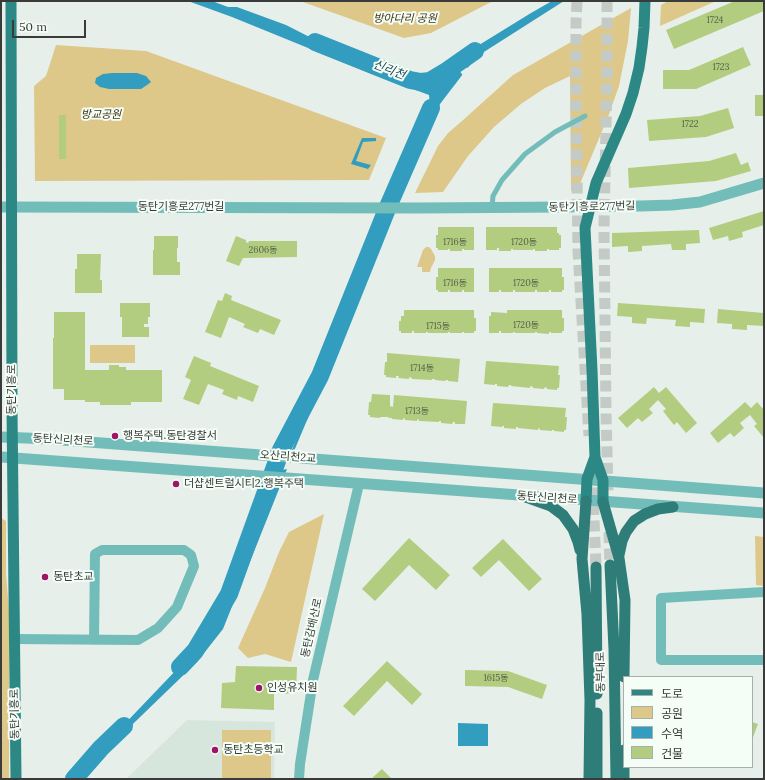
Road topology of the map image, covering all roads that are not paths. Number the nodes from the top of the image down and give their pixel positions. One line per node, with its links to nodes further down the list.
1 (11, 1): 5 (main road, 동탄기흥로)
2 (645, 1): 7 (main road)
3 (585, 116): 6 (lane)
4 (764, 183): 7 (street, 동탄기흥로277번길)
5 (6, 207): 6 (street, 동탄기흥로277번길); 9 (main road, 동탄기흥로)
6 (492, 207): 7 (street, 동탄기흥로277번길)
7 (590, 207): 11 (main road)
8 (1, 437): 9 (street, 동탄신리천로)
9 (13, 438): 10 (street, 동탄신리천로); 13 (main road, 동탄기흥로)
10 (245, 454): 14 (street, 오산리천2교)
11 (595, 457): 16 (main road); 17 (main road)
12 (1, 458): 13 (street, 동탄신리천로)
13 (13, 458): 15 (street, 동탄신리천로); 30 (main road, 동탄기흥로)
14 (331, 460): 16 (street, 동탄신리천로)
15 (241, 475): 18 (street, 오산리천2교)
16 (587, 479): 17 (street, 동탄신리천로); 22 (main road)
17 (603, 480): 20 (street, 동탄신리천로); 23 (main road)
18 (330, 482): 19 (street, 동탄신리천로)
19 (359, 484): 21 (street, 동탄신리천로); 36 (street, 동탄감배산로)
20 (764, 493)
21 (523, 496): 22 (street, 동탄신리천로); 26 (highway)
22 (586, 501): 23 (street, 동탄신리천로); 26 (highway)
23 (603, 502): 24 (street, 동탄신리천로); 27 (highway)
24 (673, 507): 25 (street, 동탄신리천로); 27 (highway)
25 (764, 513)
26 (582, 559): 37 (highway)
27 (614, 562): 33 (highway); 39 (highway, 동부대로)
28 (596, 567): 38 (highway, 동부대로)
29 (764, 592): 32 (street)
30 (14, 639): 31 (street); 35 (main road, 동탄기흥로)
31 (94, 640): 31 (street)
32 (764, 660)
33 (624, 676)
34 (624, 768): 40 (highway)
35 (16, 779)
36 (300, 779)
37 (589, 779)
38 (597, 779)
39 (616, 779)
40 (624, 779)

